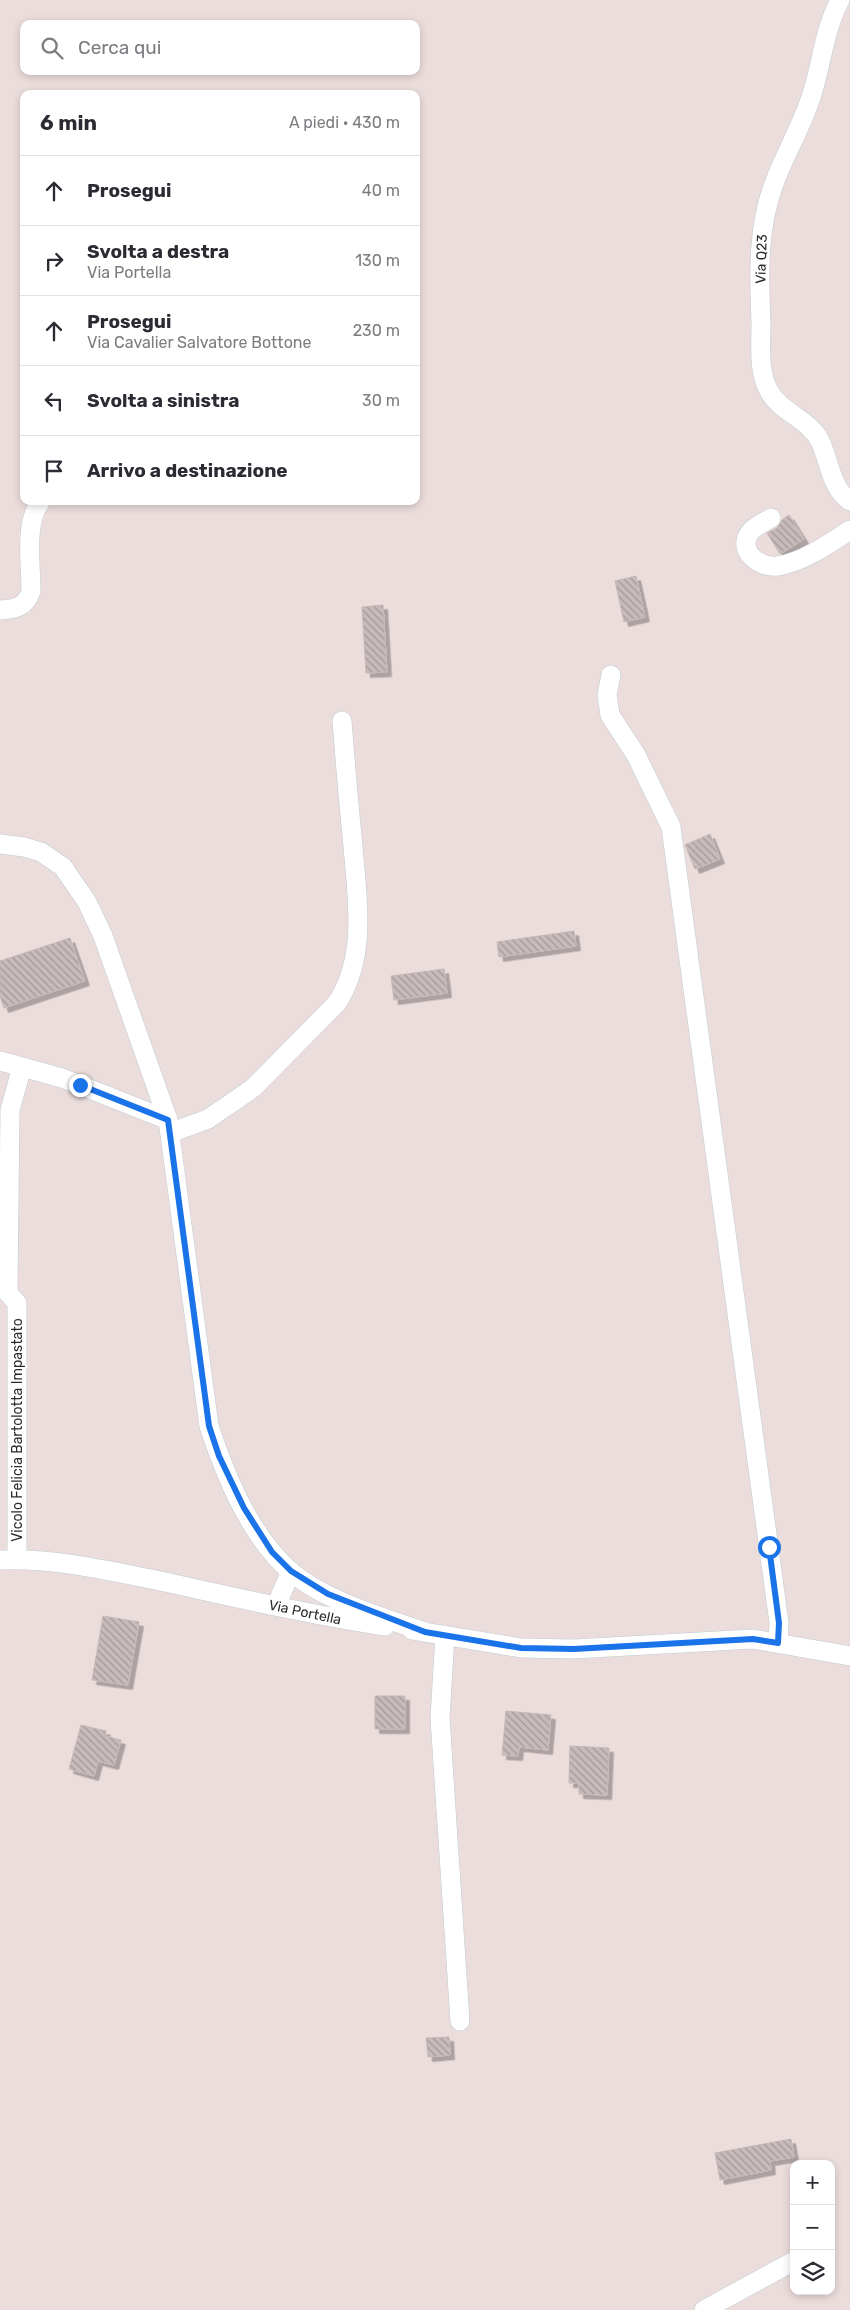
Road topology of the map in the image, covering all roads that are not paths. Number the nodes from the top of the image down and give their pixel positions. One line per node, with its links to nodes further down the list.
1 (840, 0): 2 (street, Via Q23)
2 (850, 501)
3 (38, 505): 6 (street)
4 (771, 518): 5 (street)
5 (850, 530)
6 (0, 610)
7 (611, 675): 18 (street)
8 (342, 721): 12 (street)
9 (0, 844): 12 (street)
10 (0, 1061): 11 (street)
11 (22, 1067): 12 (street); 13 (street, Vicolo Felicia Bartolotta Impastato)
12 (169, 1126): 14 (street)
13 (9, 1560): 15 (street, Via Portella)
14 (291, 1571): 15 (street); 16 (street)
15 (276, 1606): 16 (street, Via Portella)
16 (425, 1632): 17 (street, Via Portella)
17 (445, 1635): 18 (street, Via Portella); 20 (street)
18 (778, 1643): 19 (street, Via Portella)
19 (850, 1656)
20 (460, 2021)
21 (790, 2263): 22 (street)
22 (704, 2310)

